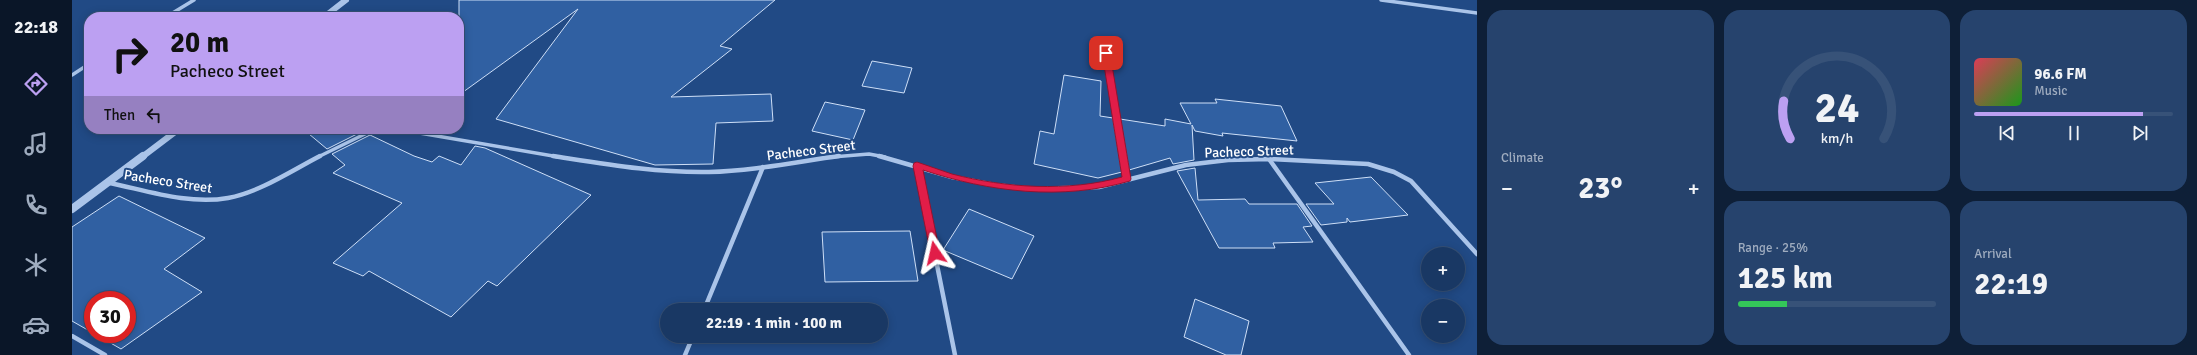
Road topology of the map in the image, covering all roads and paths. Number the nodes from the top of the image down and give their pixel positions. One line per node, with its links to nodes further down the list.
1 (194, 0): 4 (street)
2 (346, 0): 5 (street)
3 (1381, 0): 6 (street)
4 (174, 12)
5 (330, 12)
6 (1477, 13)
7 (1103, 38): 16 (street)
8 (84, 67): 9 (street)
9 (72, 75)
10 (173, 134): 17 (street)
11 (359, 134): 17 (street, Pacheco Street)
12 (425, 134): 15 (street, Pacheco Street)
13 (1269, 159): 16 (street, Pacheco Street); 19 (street, Pacheco Street); 26 (street)
14 (917, 166): 15 (street, Pacheco Street); 16 (street, Pacheco Street); 25 (street)
15 (763, 168): 20 (street)
16 (1127, 179)
17 (110, 183): 18 (street)
18 (72, 209)
19 (1477, 254)
20 (707, 303)
21 (72, 336): 23 (street)
22 (690, 343): 24 (street)
23 (105, 355)
24 (685, 355)
25 (955, 355)
26 (1408, 355)

